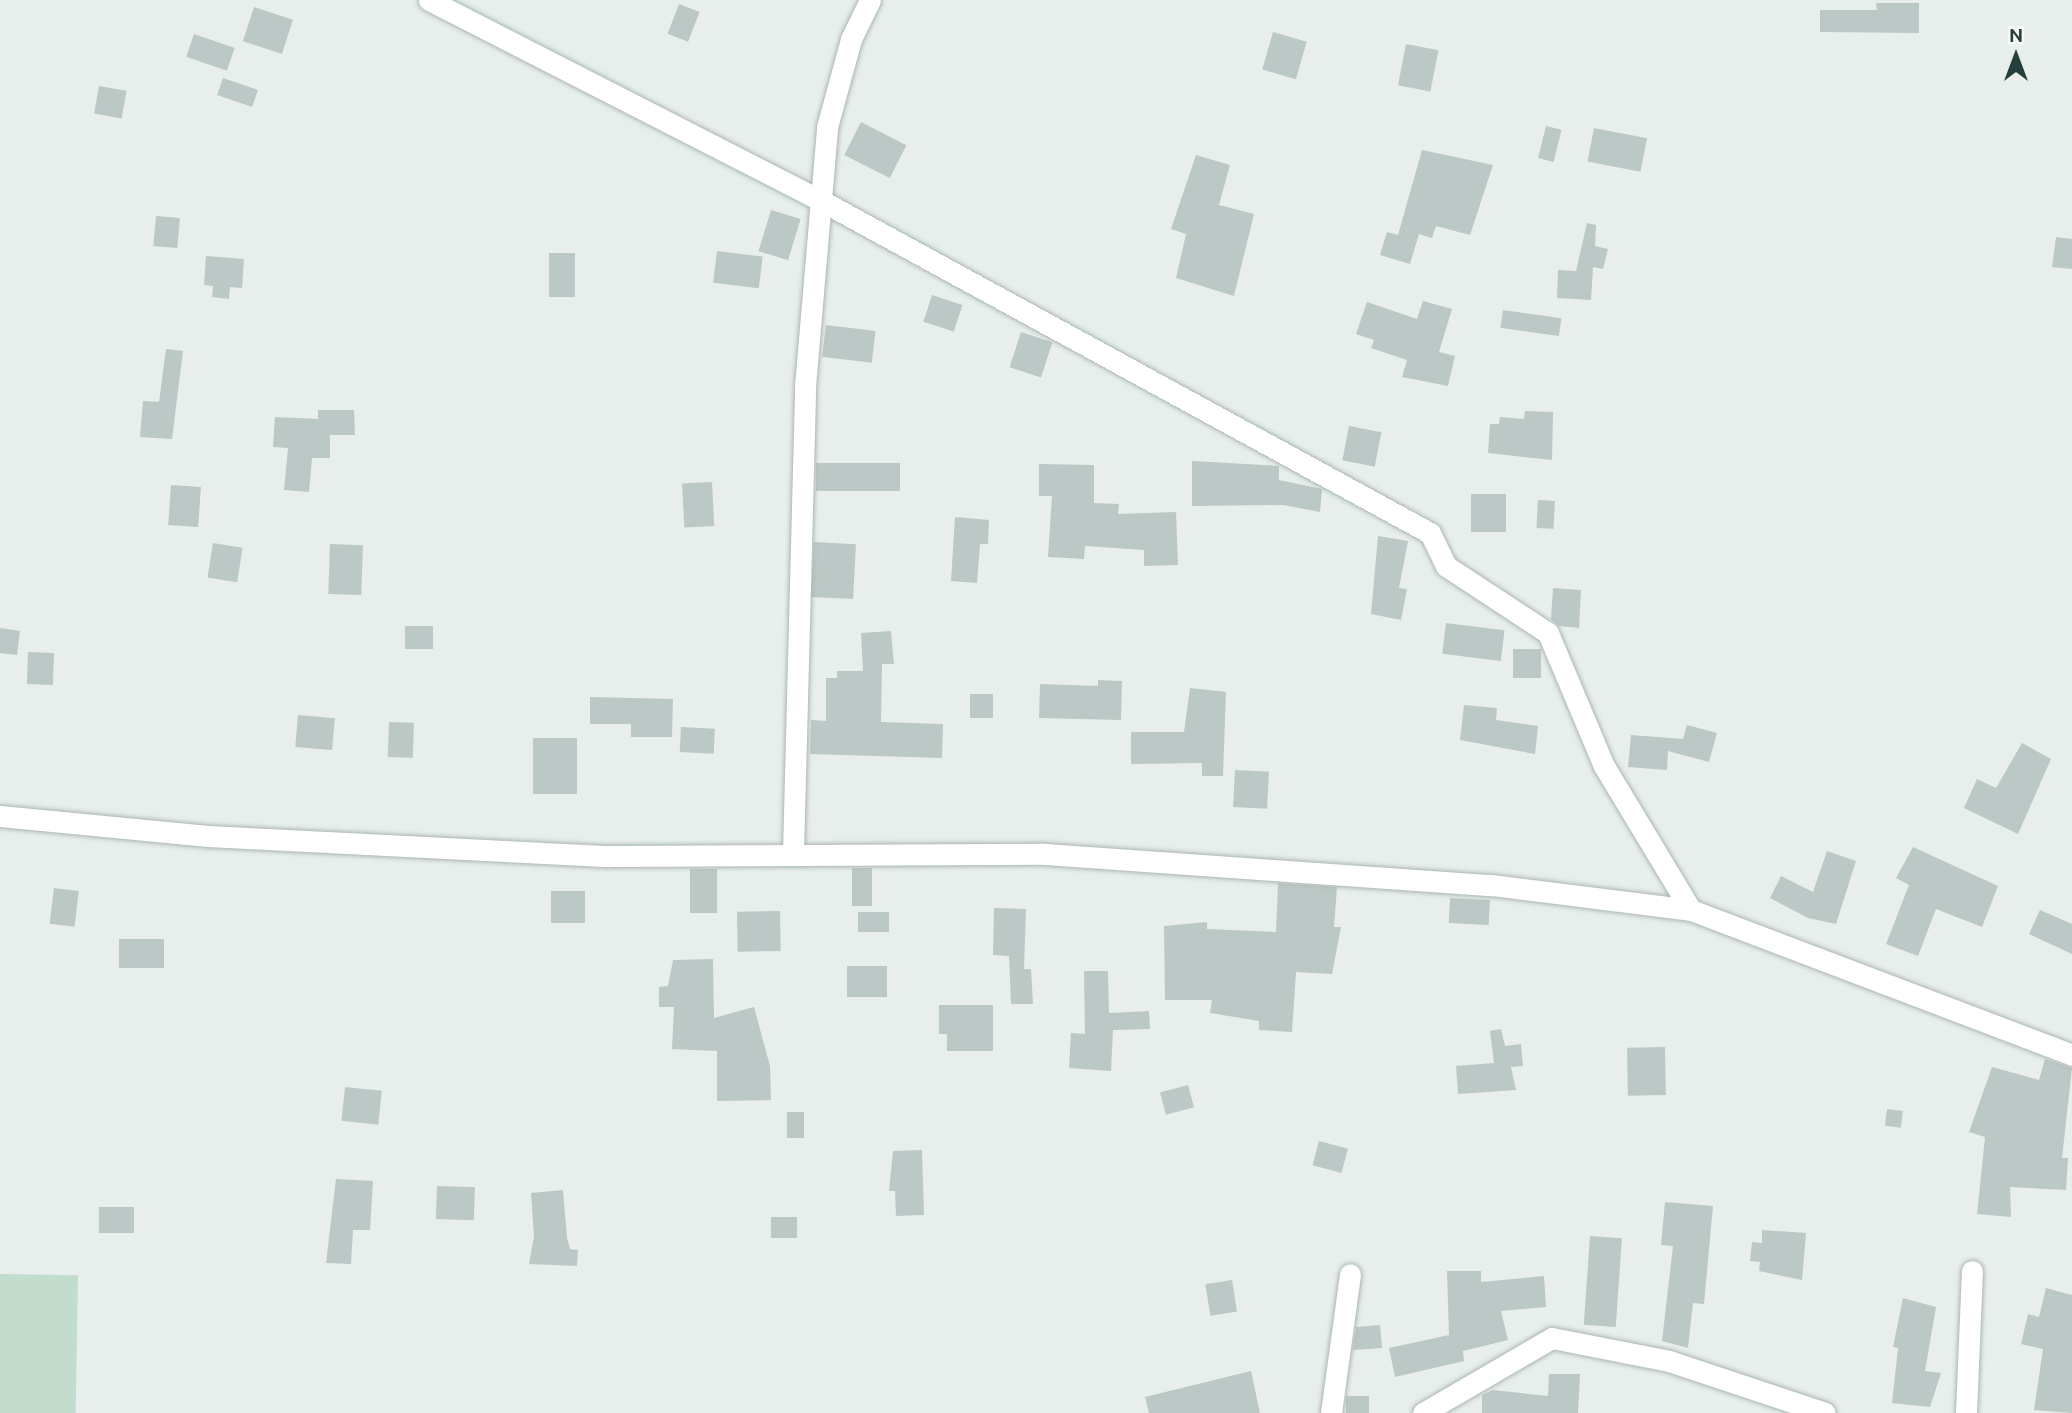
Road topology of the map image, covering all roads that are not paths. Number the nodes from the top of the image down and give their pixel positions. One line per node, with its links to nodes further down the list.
1 (429, 0): 3 (street)
2 (870, 0): 3 (street)
3 (820, 200): 5 (street); 6 (street)
4 (0, 816): 5 (street)
5 (793, 852): 6 (street)
6 (1691, 909): 7 (street)
7 (2072, 1055)
8 (1972, 1271): 14 (street)
9 (1350, 1274): 11 (street)
10 (1753, 1402): 12 (street); 13 (street)
11 (1331, 1413)
12 (1423, 1413)
13 (1825, 1413)
14 (1966, 1413)

